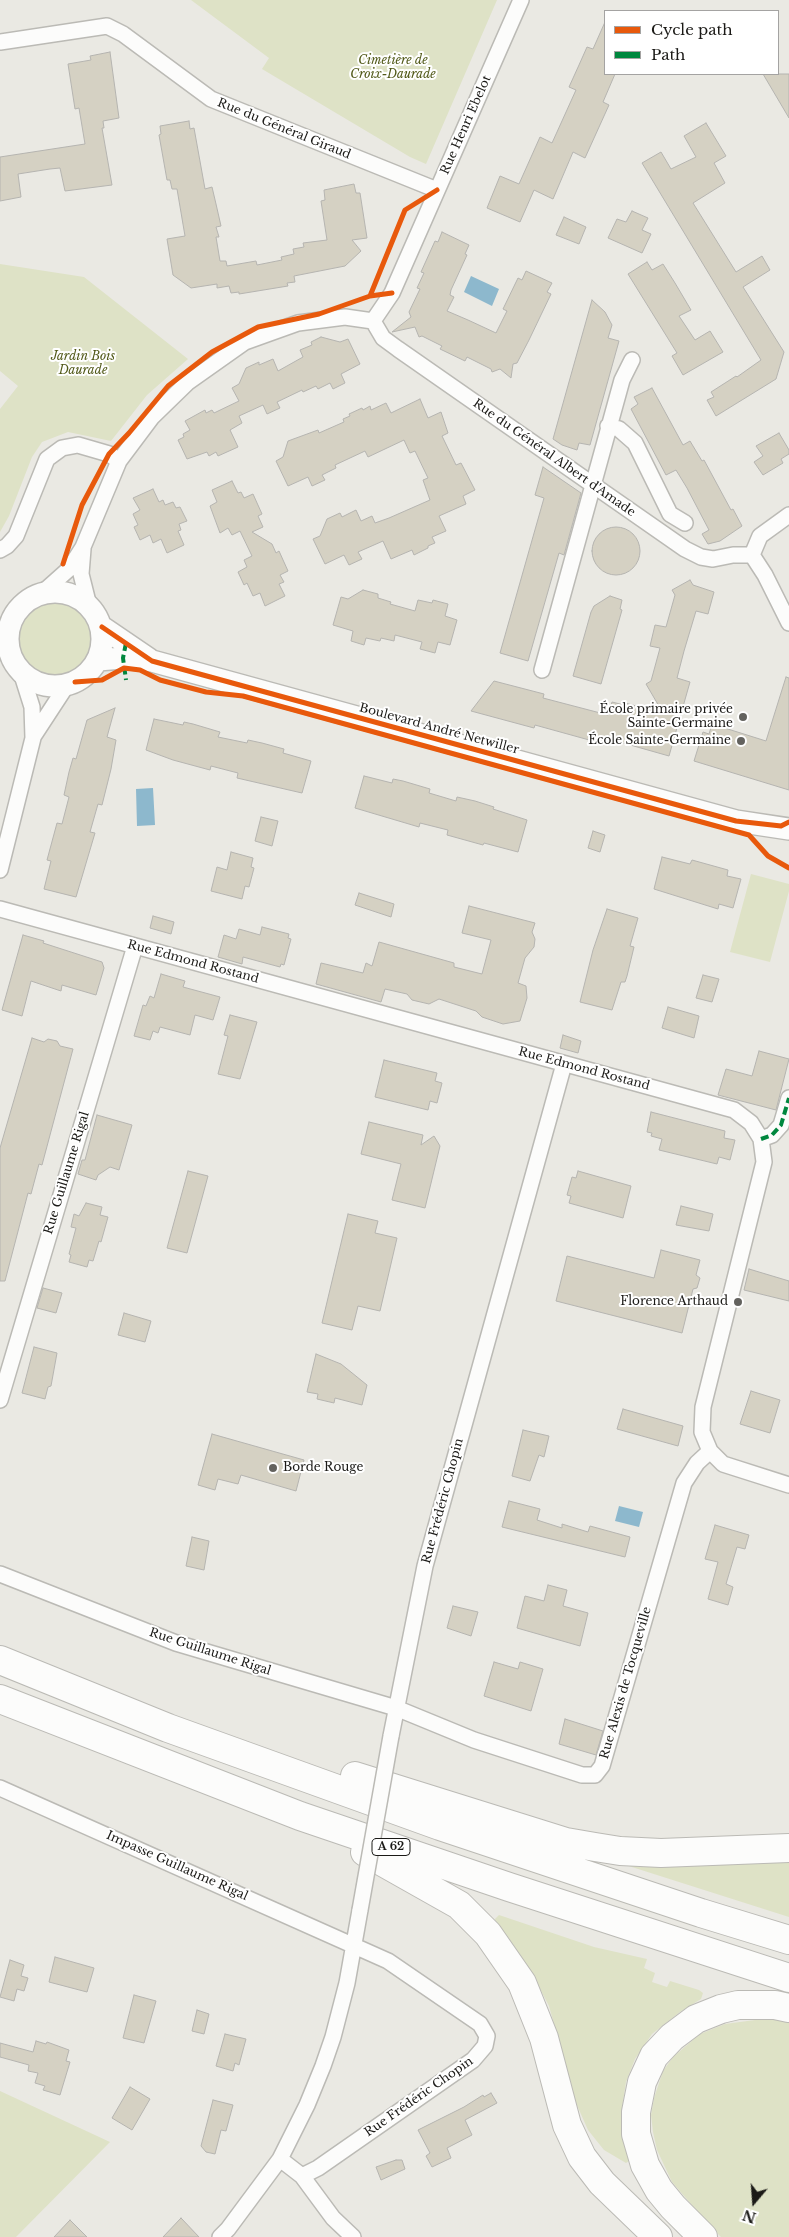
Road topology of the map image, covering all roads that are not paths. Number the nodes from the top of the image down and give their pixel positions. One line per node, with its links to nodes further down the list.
1 (521, 0): 3 (street, Rue Henri Ebelot)
2 (0, 42): 3 (street, Rue du Général Giraud)
3 (437, 190): 4 (street, Rue Henri Ebelot)
4 (373, 321): 7 (street); 8 (street, Rue du Général Albert d'Amade)
5 (632, 360): 6 (street)
6 (608, 426): 8 (street); 10 (street)
7 (119, 461): 11 (street); 12 (street)
8 (593, 485): 13 (street, Rue du Général Albert d'Amade); 22 (street)
9 (789, 515): 13 (street)
10 (685, 523)
11 (83, 547): 14 (street); 15 (street)
12 (0, 550)
13 (752, 555): 17 (street)
14 (41, 594): 15 (main road); 16 (main road)
15 (89, 606): 18 (main road)
16 (9, 608): 19 (main road)
17 (789, 623)
18 (102, 627): 20 (main road); 21 (main road, Boulevard André Netwiller)
19 (4, 633): 23 (main road)
20 (98, 660): 21 (main road, Boulevard André Netwiller); 24 (main road)
21 (152, 661): 26 (main road, Boulevard André Netwiller)
22 (542, 670)
23 (21, 672): 24 (main road); 25 (street)
24 (67, 685): 25 (street)
25 (33, 738): 29 (street)
26 (736, 821): 27 (main road, Boulevard André Netwiller); 28 (main road, Boulevard André Netwiller)
27 (789, 829)
28 (789, 844)
29 (0, 870)
30 (0, 909): 31 (street, Rue Edmond Rostand)
31 (135, 946): 32 (street, Rue Edmond Rostand); 35 (street, Rue Guillaume Rigal)
32 (564, 1064): 34 (street, Rue Edmond Rostand); 42 (street, Rue Frédéric Chopin)
33 (789, 1098): 34 (street)
34 (761, 1139): 36 (street)
35 (0, 1400)
36 (710, 1451): 37 (street); 42 (street, Rue Alexis de Tocqueville)
37 (789, 1484)
38 (0, 1574): 42 (street, Rue Guillaume Rigal)
39 (0, 1660): 40 (highway)
40 (71, 1689): 45 (highway); 46 (highway)
41 (0, 1699): 44 (highway, A 62)
42 (396, 1708): 47 (street, Rue Frédéric Chopin, bridge)
43 (0, 1788): 47 (street, Impasse Guillaume Rigal)
44 (300, 1816): 48 (highway, A 62); 54 (highway)
45 (789, 1848)
46 (789, 1940)
47 (354, 1945): 50 (street, Rue Frédéric Chopin); 51 (street, Rue Frédéric Chopin)
48 (789, 1978)
49 (789, 2008): 55 (highway)
50 (280, 2159): 51 (street); 52 (street, Rue Frédéric Chopin)
51 (302, 2176): 53 (street)
52 (220, 2237)
53 (353, 2237)
54 (658, 2237)
55 (702, 2237)

